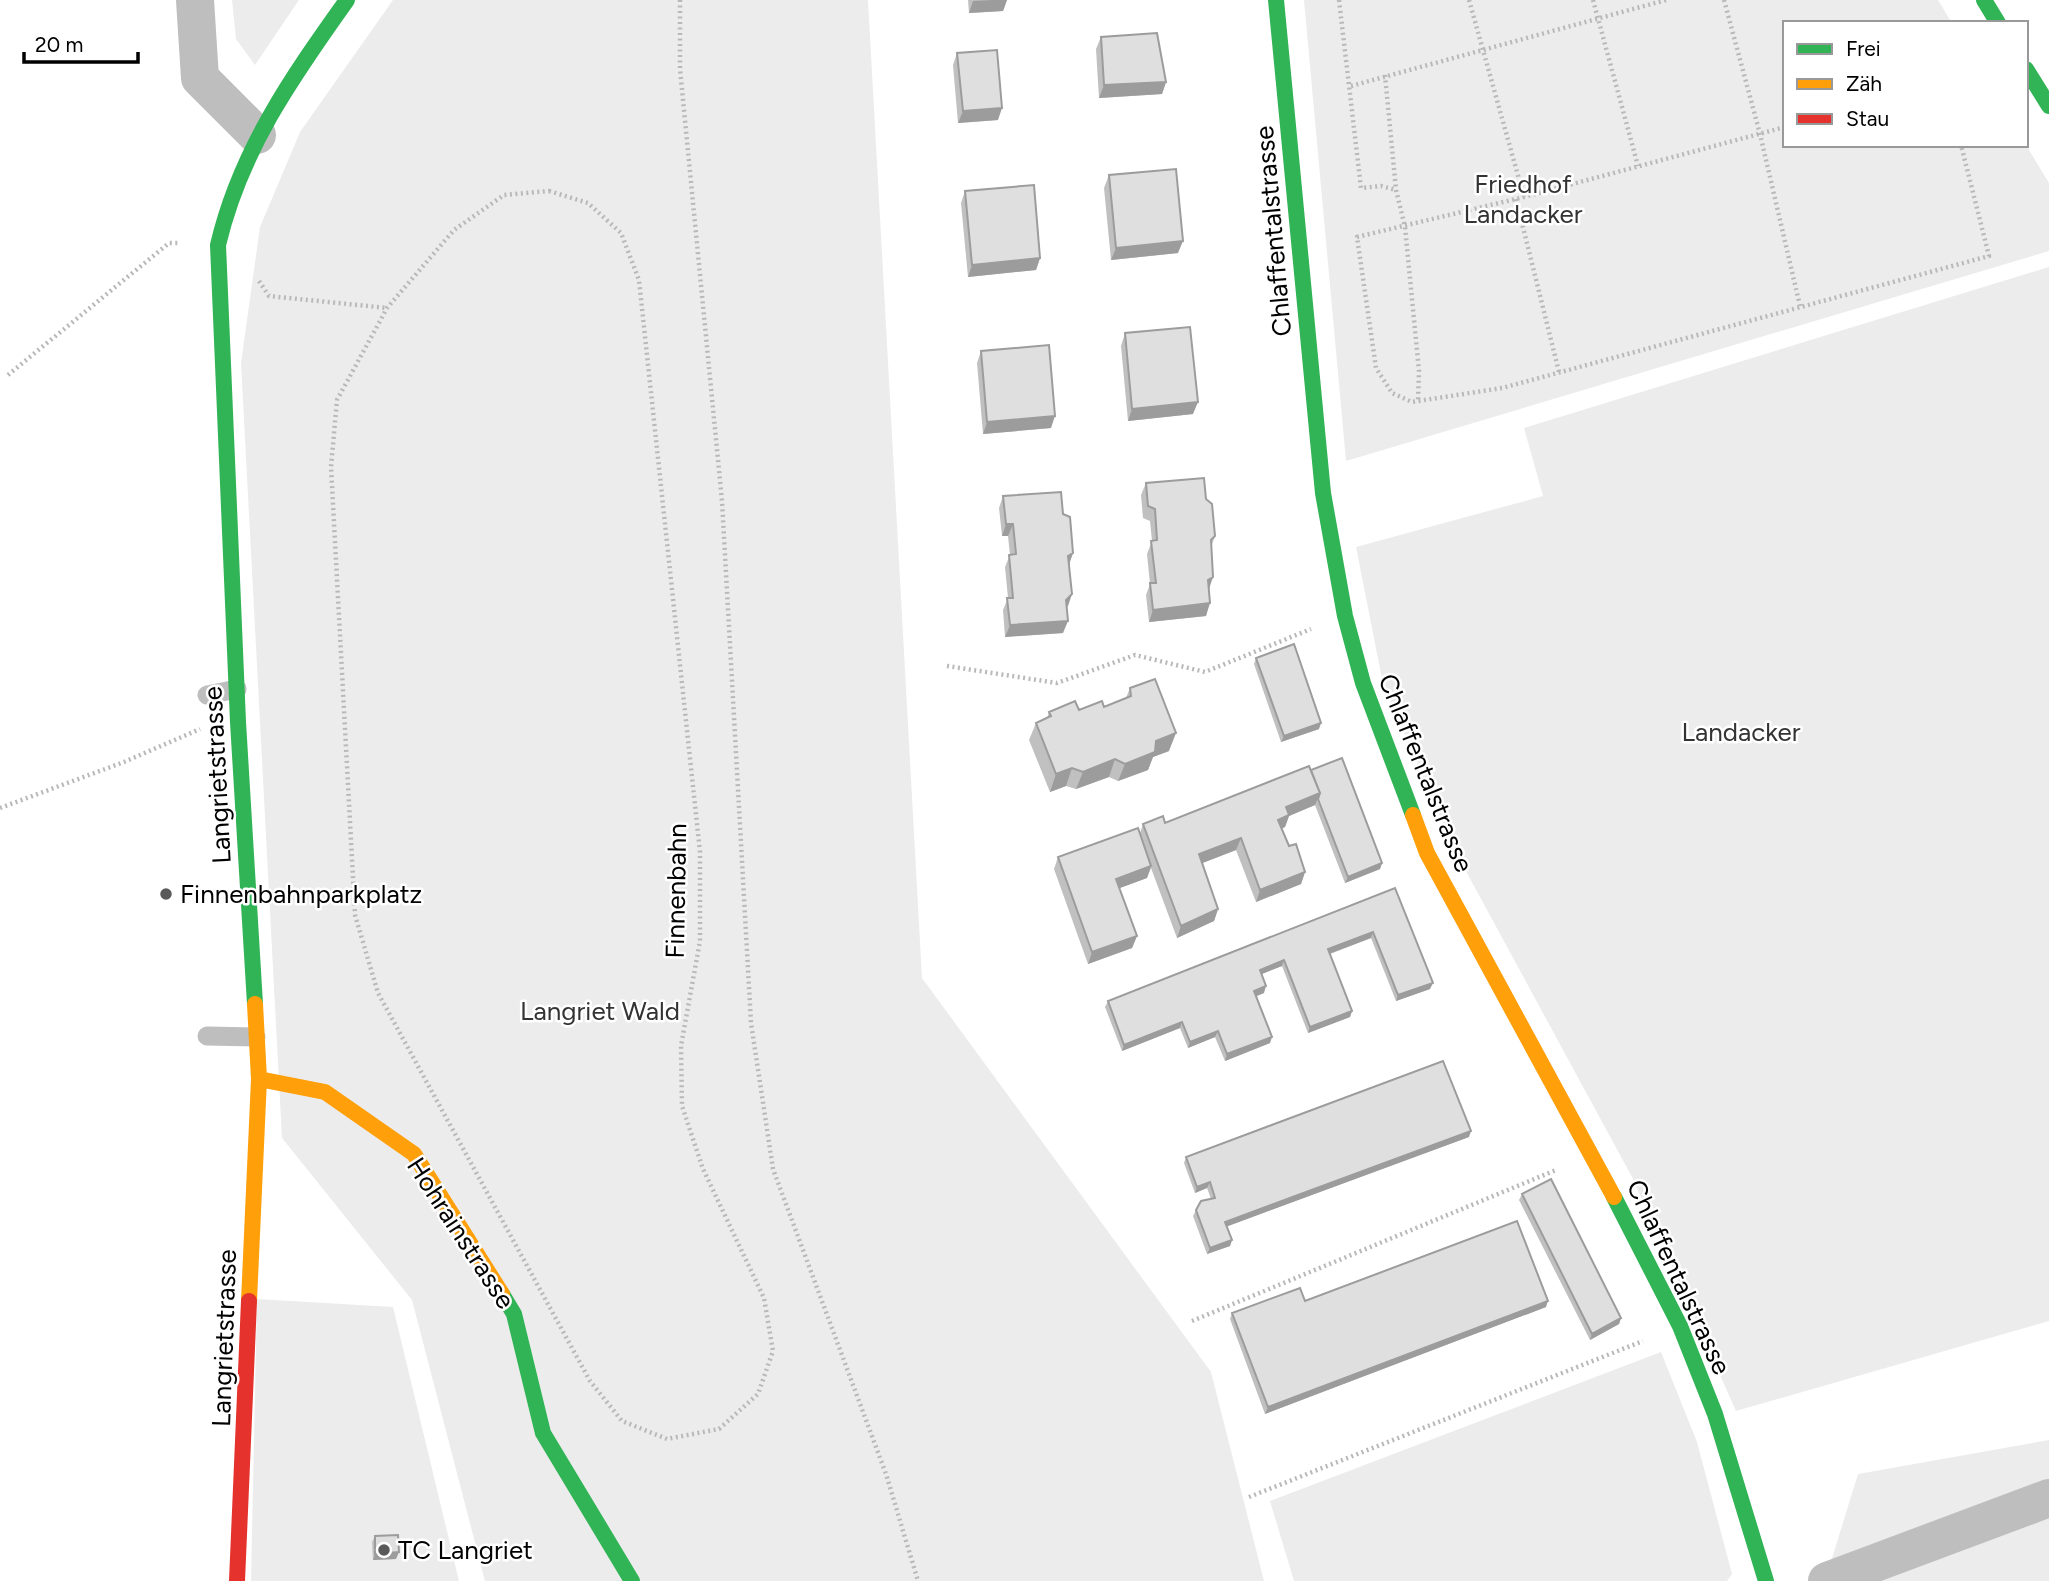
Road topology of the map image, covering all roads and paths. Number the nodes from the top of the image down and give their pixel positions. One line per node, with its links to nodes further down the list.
1 (195, 0): 20 (street)
2 (347, 0): 20 (street, Langrietstrasse)
3 (680, 0): 49 (path)
4 (1276, 0): 33 (street, Chlaffentalstrasse)
5 (1339, 0): 16 (path)
6 (1469, 0): 13 (path)
7 (1593, 0): 11 (path)
8 (1666, 0): 11 (path)
9 (1724, 0): 19 (path)
10 (1984, 0): 12 (street)
11 (1598, 19): 13 (path); 22 (path)
12 (1997, 21)
13 (1483, 49): 15 (path); 24 (path)
14 (2028, 72): 17 (street)
15 (1385, 75): 16 (path); 23 (path)
16 (1351, 86): 23 (path)
17 (2049, 106)
18 (1783, 128): 19 (path)
19 (1760, 134): 22 (path); 28 (path)
20 (257, 135): 27 (street, Langrietstrasse)
21 (1962, 147): 28 (path)
22 (1638, 166): 24 (path)
23 (1396, 190): 26 (path)
24 (1524, 197): 25 (path)
25 (1516, 199): 26 (path); 30 (path)
26 (1405, 227): 32 (path); 32 (path)
27 (218, 245): 29 (path); 31 (path); 35 (street, Langrietstrasse)
28 (1800, 306): 30 (path)
29 (387, 308): 29 (path, Finnenbahn)
30 (1559, 372): 32 (path)
31 (8, 375)
32 (1419, 402)
33 (1345, 616): 34 (path); 42 (street, Chlaffentalstrasse)
34 (947, 666)
35 (237, 689): 36 (lane); 37 (street, Langrietstrasse)
36 (207, 695)
37 (238, 722): 38 (path); 40 (street, Langrietstrasse)
38 (0, 808)
39 (207, 1036): 40 (lane)
40 (256, 1037): 41 (street, Langrietstrasse)
41 (259, 1079): 47 (street, Langrietstrasse); 48 (street, Hohrainstrasse)
42 (1592, 1155): 43 (path); 44 (street, Chlaffentalstrasse)
43 (1192, 1321)
44 (1680, 1326): 45 (path); 50 (street, Chlaffentalstrasse)
45 (1249, 1497)
46 (2049, 1498): 51 (street)
47 (237, 1581)
48 (632, 1581)
49 (918, 1581)
50 (1766, 1581)
51 (1827, 1581)

